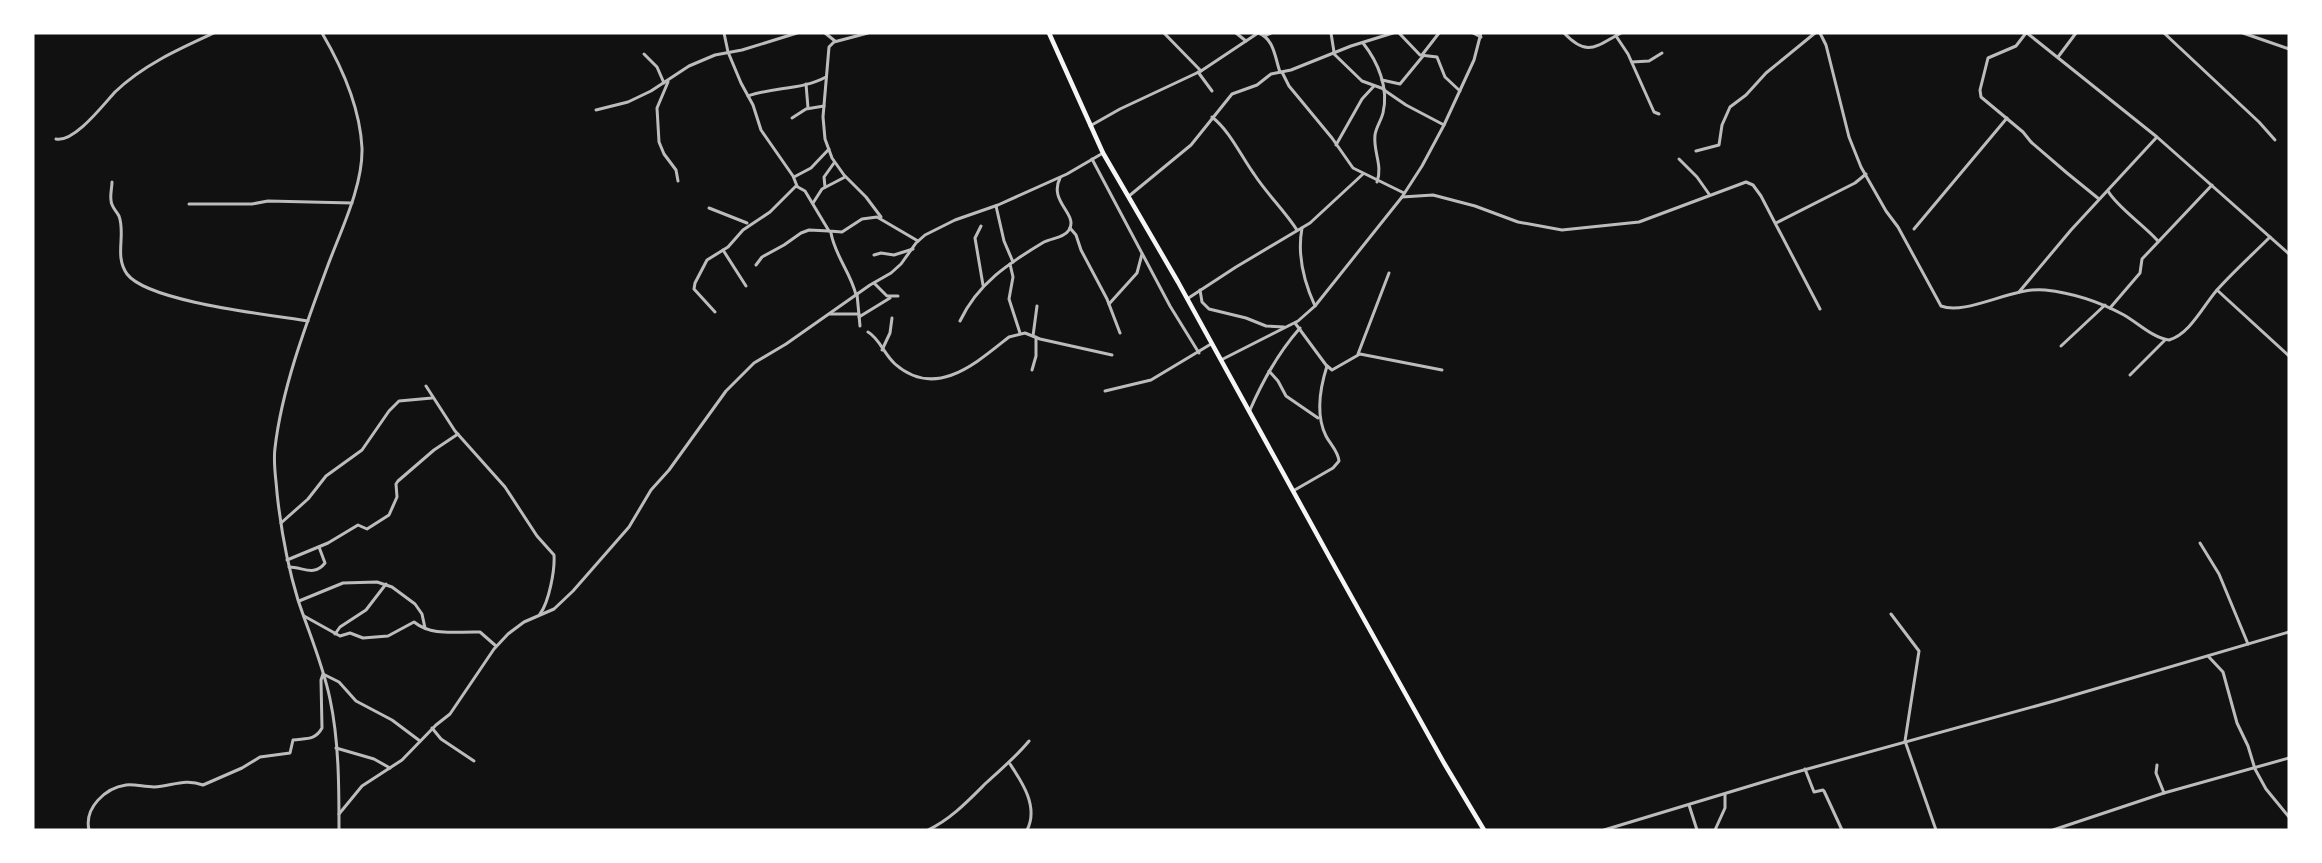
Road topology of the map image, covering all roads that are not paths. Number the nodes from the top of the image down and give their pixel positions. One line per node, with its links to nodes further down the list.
1 (214, 33): 63 (street)
2 (322, 33): 88 (street)
3 (724, 33): 34 (street)
4 (797, 33): 26 (street)
5 (825, 33): 31 (street)
6 (854, 33): 29 (street)
7 (868, 33): 29 (street)
8 (1049, 33): 61 (highway)
9 (1164, 33): 41 (street)
10 (1236, 33): 30 (street)
11 (1270, 33): 25 (street)
12 (1331, 33): 35 (street)
13 (1393, 33): 32 (street)
14 (1399, 33): 38 (street)
15 (1439, 33): 38 (street)
16 (1473, 33): 27 (street)
17 (1563, 33): 28 (street)
18 (1621, 33): 28 (street)
19 (1815, 33): 67 (street)
20 (1821, 33): 73 (street)
21 (2027, 33): 39 (street); 59 (street)
22 (2076, 33): 39 (street)
23 (2164, 33): 64 (street)
24 (2242, 33): 33 (street)
25 (1263, 34): 30 (street); 42 (street)
26 (782, 35): 34 (street)
27 (1481, 35): 51 (street)
28 (1616, 36): 40 (street)
29 (853, 38): 31 (street)
30 (1246, 41): 41 (street)
31 (835, 42): 43 (street)
32 (1363, 43): 35 (street); 45 (street)
33 (2289, 49)
34 (728, 51): 44 (street); 52 (street)
35 (1334, 53): 42 (street); 48 (street)
36 (1662, 53): 40 (street)
37 (644, 54): 46 (street)
38 (1423, 56): 45 (street); 51 (street)
39 (2058, 57): 62 (street)
40 (1632, 62): 56 (street)
41 (1199, 71): 50 (street); 61 (street)
42 (1281, 72): 57 (street); 65 (street)
43 (826, 77): 47 (street); 53 (street)
44 (669, 80): 46 (street); 77 (street)
45 (1382, 80): 49 (street)
46 (664, 83): 55 (street)
47 (806, 84): 52 (street); 54 (street)
48 (1374, 86): 49 (street); 65 (street)
49 (1384, 90): 60 (street); 79 (street)
50 (1212, 91)
51 (1460, 91): 60 (street)
52 (748, 96): 74 (street)
53 (824, 106): 54 (street); 66 (street)
54 (808, 108): 58 (street)
55 (596, 110)
56 (1659, 114)
57 (1212, 117): 86 (street); 102 (street)
58 (792, 118)
59 (2007, 118): 87 (street); 100 (street)
60 (1444, 125): 84 (street)
61 (1090, 126): 68 (highway)
62 (2157, 137): 80 (street); 83 (street)
63 (56, 139)
64 (2275, 140)
65 (1336, 145): 72 (street)
66 (829, 149): 71 (street); 74 (street)
67 (1696, 151)
68 (1103, 153): 69 (street); 86 (highway)
69 (1092, 159): 76 (street); 109 (street)
70 (1679, 159): 85 (street)
71 (835, 162): 75 (street); 82 (street)
72 (1363, 174): 79 (street); 99 (street)
73 (1866, 174): 96 (street); 120 (street)
74 (794, 177): 81 (street)
75 (845, 177): 82 (street); 93 (street)
76 (1061, 177): 91 (street); 98 (street)
77 (678, 181)
78 (112, 182): 135 (street)
79 (1377, 182): 84 (street)
80 (2212, 185): 104 (street); 106 (street)
81 (797, 186): 89 (street); 95 (street)
82 (825, 187): 89 (street)
83 (2108, 191): 87 (street); 106 (street)
84 (1403, 195): 85 (street); 128 (street)
85 (1709, 195): 96 (street)
86 (1128, 196): 124 (highway)
87 (2099, 199): 120 (street)
88 (352, 203): 90 (street); 135 (street)
89 (813, 203): 101 (street)
90 (189, 204)
91 (996, 206): 105 (street); 112 (street)
92 (709, 208): 94 (street)
93 (882, 218): 101 (street); 105 (street)
94 (747, 223): 95 (street); 103 (street)
95 (754, 223): 103 (street)
96 (1776, 223): 129 (street)
97 (981, 226): 116 (street)
98 (1070, 228): 112 (street); 125 (street)
99 (1302, 228): 102 (street); 128 (street)
100 (1914, 229)
101 (830, 231): 113 (street); 121 (street)
102 (1298, 231): 118 (street)
103 (739, 233): 108 (street)
104 (2270, 237): 110 (street); 119 (street)
105 (918, 241): 107 (street)
106 (2158, 241): 130 (street)
107 (913, 249): 111 (street); 115 (street)
108 (723, 250): 117 (street); 131 (street)
109 (1143, 252): 125 (street); 149 (street)
110 (2289, 254)
111 (874, 255)
112 (1011, 263): 116 (street); 142 (street)
113 (756, 266)
114 (1389, 273): 150 (street)
115 (874, 282): 121 (street); 123 (street)
116 (983, 285): 136 (street)
117 (746, 286)
118 (1200, 290): 124 (street); 139 (street)
119 (2217, 290): 145 (street); 152 (street)
120 (2018, 293): 126 (street)
121 (857, 294): 132 (street); 133 (street)
122 (898, 296): 123 (street)
123 (890, 297): 133 (street)
124 (1187, 299): 146 (highway)
125 (1109, 304): 143 (street)
126 (2106, 305): 130 (street); 147 (street)
127 (1037, 306): 144 (street)
128 (1315, 306): 137 (street)
129 (1820, 309)
130 (2110, 309): 145 (street)
131 (715, 312)
132 (830, 314): 133 (street); 175 (street)
133 (859, 316): 138 (street)
134 (892, 318): 148 (street)
135 (309, 321): 166 (street)
136 (960, 321)
137 (1295, 323): 139 (street); 140 (street)
138 (860, 326)
139 (1286, 328): 153 (street)
140 (1300, 328): 154 (street); 157 (street)
141 (868, 332): 148 (street)
142 (1020, 333): 144 (street); 148 (street)
143 (1120, 333)
144 (1034, 337): 151 (street); 155 (street)
145 (2165, 340): 158 (street)
146 (1211, 344): 149 (street); 153 (highway)
147 (2061, 346)
148 (882, 350)
149 (1199, 353): 160 (street)
150 (1358, 354): 154 (street); 156 (street)
151 (1112, 355)
152 (2289, 356)
153 (1221, 360): 162 (highway)
154 (1327, 366): 163 (street)
155 (1032, 370)
156 (1442, 370)
157 (1269, 371): 162 (street); 163 (street)
158 (2130, 375)
159 (426, 386): 161 (street)
160 (1105, 391)
161 (432, 398): 164 (street); 166 (street)
162 (1250, 410): 165 (highway)
163 (1320, 419): 165 (street)
164 (458, 434): 168 (street); 175 (street)
165 (1293, 491): 206 (highway)
166 (280, 524): 169 (street)
167 (2200, 543): 179 (street)
168 (319, 548): 169 (street); 170 (street)
169 (287, 560): 170 (street)
170 (289, 567): 172 (street)
171 (386, 584): 172 (street); 176 (street); 178 (street)
172 (299, 601): 174 (street)
173 (1891, 614): 186 (street)
174 (304, 616): 178 (street); 182 (street)
175 (539, 616): 180 (street)
176 (425, 629): 178 (street); 180 (street)
177 (2289, 632): 179 (street)
178 (335, 634)
179 (2248, 644): 181 (street)
180 (496, 646): 183 (street)
181 (2208, 656): 186 (street); 193 (street)
182 (323, 674): 184 (street); 187 (street); 201 (street)
183 (432, 728): 184 (street); 189 (street)
184 (420, 741): 192 (street)
185 (1029, 741): 190 (street)
186 (1905, 741): 194 (street); 211 (street)
187 (336, 748): 192 (street); 198 (street)
188 (2289, 759): 193 (street)
189 (474, 761)
190 (1010, 764): 200 (street); 205 (street)
191 (2157, 765): 195 (street)
192 (390, 768): 198 (street)
193 (2255, 769): 195 (street); 199 (street)
194 (1805, 770): 196 (street); 210 (street)
195 (2164, 794): 212 (street)
196 (1725, 795): 197 (street); 209 (street)
197 (1689, 805): 207 (street); 208 (street)
198 (339, 814): 202 (street)
199 (2289, 817)
200 (939, 825): 203 (street); 204 (street)
201 (88, 830)
202 (339, 830)
203 (928, 830)
204 (943, 830)
205 (1027, 830)
206 (1484, 830)
207 (1605, 830)
208 (1697, 830)
209 (1715, 830)
210 (1842, 830)
211 (1936, 830)
212 (2054, 830)

